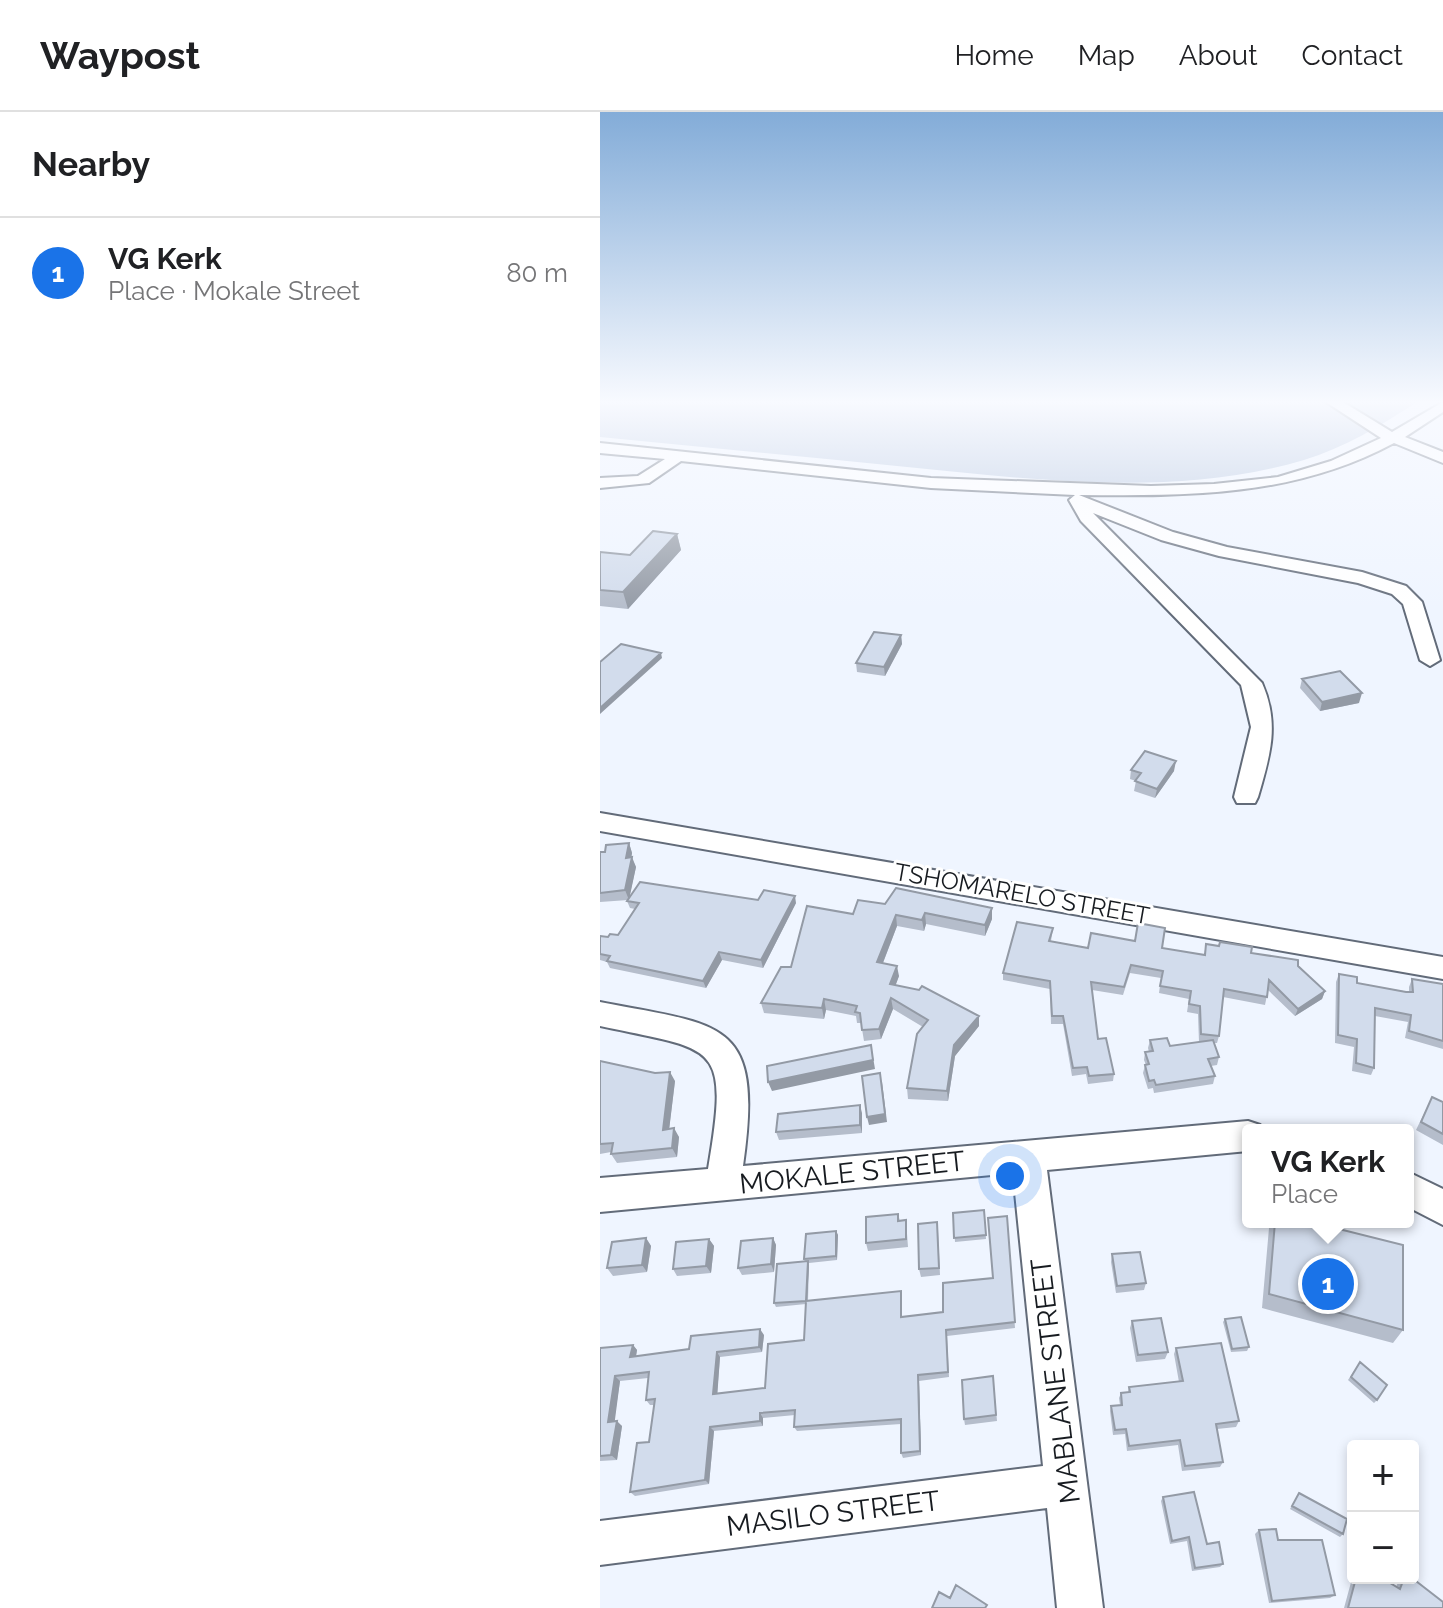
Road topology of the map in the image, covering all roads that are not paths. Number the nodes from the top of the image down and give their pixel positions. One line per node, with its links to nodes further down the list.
1 (662, 472): 4 (street)
2 (839, 472): 5 (street)
3 (1315, 472): 5 (street)
4 (600, 483)
5 (1075, 498): 6 (street); 7 (street)
6 (1430, 660)
7 (1246, 797)
8 (600, 822): 9 (street, TSHOMARELO STREET)
9 (1443, 968)
10 (600, 1014): 13 (street)
11 (1242, 1136): 12 (street, MOKALE STREET)
12 (1028, 1154): 13 (street, MOKALE STREET); 17 (street, MABLANE STREET)
13 (723, 1184): 15 (street, MOKALE STREET)
14 (1414, 1191): 16 (street)
15 (600, 1195)
16 (1443, 1208)
17 (1067, 1484): 18 (street, MASILO STREET); 19 (street, MABLANE STREET)
18 (600, 1543)
19 (1080, 1608)

